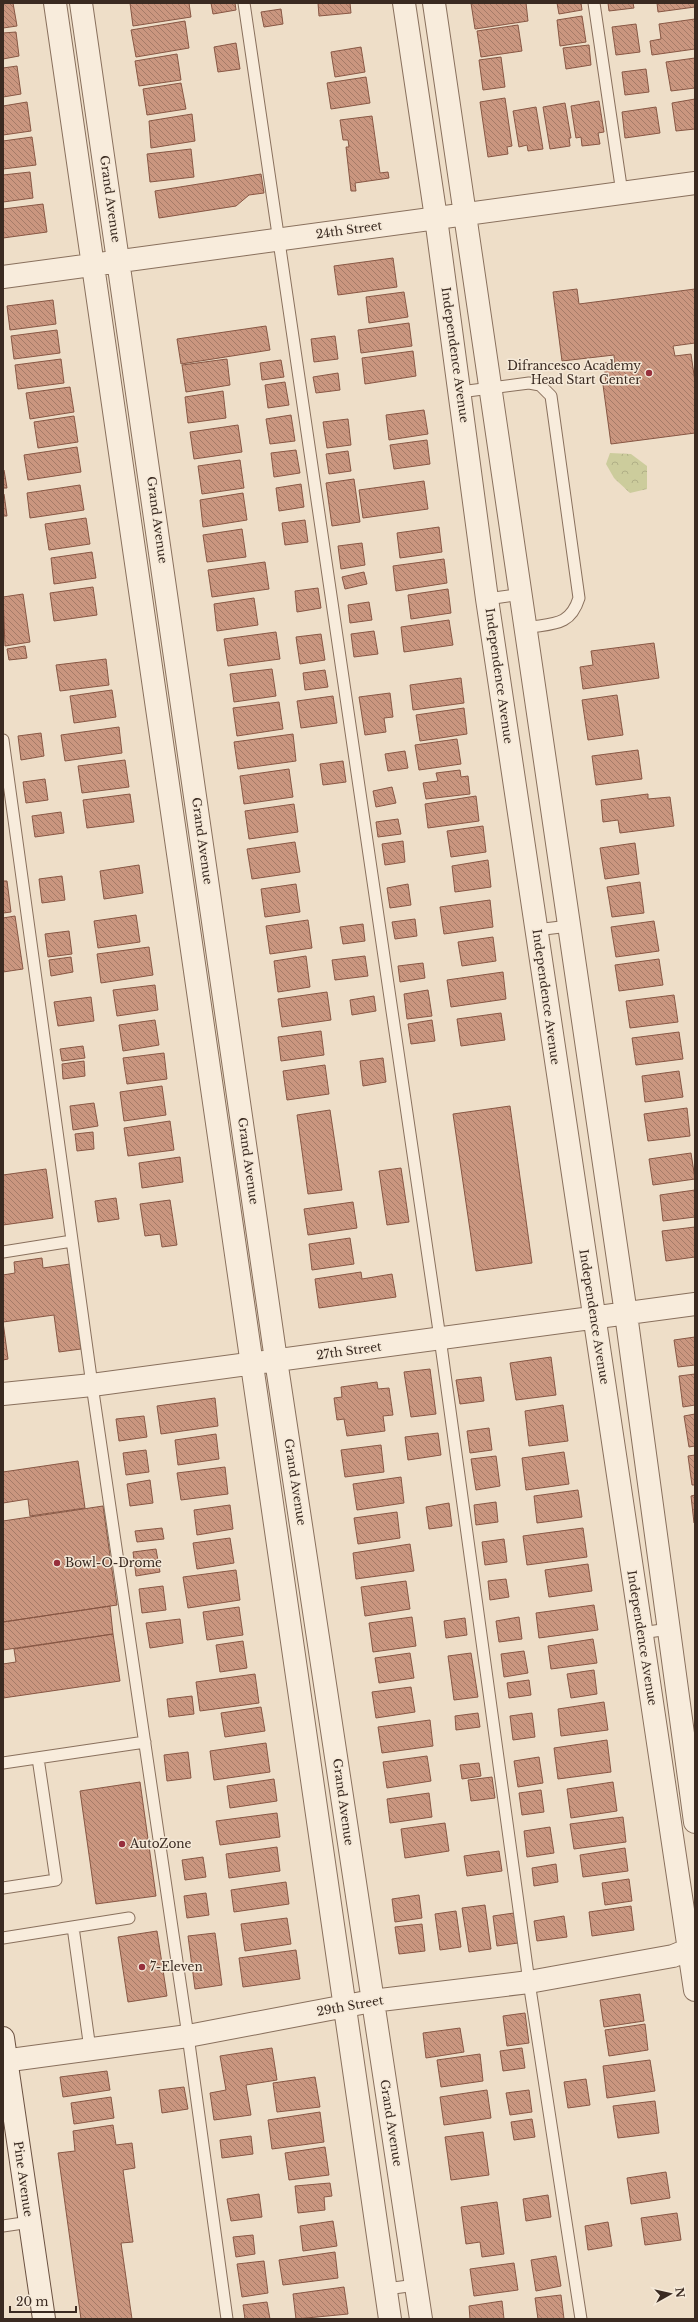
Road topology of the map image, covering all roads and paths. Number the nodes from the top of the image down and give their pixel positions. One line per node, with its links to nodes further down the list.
1 (55, 3): 13 (street)
2 (81, 3): 12 (street, Grand Avenue)
3 (244, 3): 11 (lane)
4 (404, 3): 10 (street, Independence Avenue)
5 (434, 3): 9 (street)
6 (594, 3): 8 (lane)
7 (695, 183): 8 (street, 24th Street)
8 (622, 193): 9 (street, 24th Street)
9 (465, 214): 10 (street, 24th Street); 15 (street)
10 (436, 218): 11 (street, 24th Street); 16 (street, Independence Avenue)
11 (277, 239): 12 (street, 24th Street); 32 (lane)
12 (119, 261): 13 (street, 24th Street); 20 (street, Grand Avenue)
13 (93, 264): 14 (street, 24th Street); 21 (street)
14 (3, 277)
15 (492, 387): 16 (lane); 17 (street); 19 (lane)
16 (460, 392): 18 (street, Independence Avenue)
17 (522, 594): 18 (lane); 19 (street)
18 (487, 599): 24 (street, Independence Avenue)
19 (526, 628): 23 (street)
20 (174, 638): 21 (lane); 25 (street, Grand Avenue)
21 (147, 642): 26 (street)
22 (3, 740): 27 (lane)
23 (569, 926): 24 (lane); 30 (street)
24 (536, 930): 31 (street, Independence Avenue)
25 (223, 983): 26 (lane); 33 (street, Grand Avenue)
26 (197, 986): 34 (street)
27 (72, 1241): 28 (lane); 35 (lane)
28 (3, 1252)
29 (695, 1304): 30 (street, 27th Street)
30 (626, 1314): 31 (street, 27th Street); 37 (street)
31 (594, 1318): 32 (street, 27th Street); 38 (street, Independence Avenue)
32 (440, 1338): 33 (street, 27th Street); 50 (lane)
33 (276, 1360): 34 (street, 27th Street); 39 (street, Grand Avenue)
34 (251, 1364): 35 (street, 27th Street); 40 (street)
35 (92, 1385): 36 (street, 27th Street); 41 (lane)
36 (3, 1394)
37 (668, 1629): 38 (lane); 44 (street)
38 (641, 1633): 49 (street, Independence Avenue)
39 (324, 1678): 40 (lane); 52 (street, Grand Avenue)
40 (297, 1682): 53 (street)
41 (145, 1742): 42 (lane); 54 (lane)
42 (38, 1758): 43 (lane); 45 (lane)
43 (3, 1763)
44 (695, 1822)
45 (3, 1888)
46 (129, 1918): 47 (lane)
47 (72, 1927): 48 (lane); 56 (lane)
48 (3, 1938)
49 (692, 1948): 50 (street, 29th Street); 51 (street, Independence Avenue)
50 (529, 1982): 52 (street, 29th Street); 66 (lane)
51 (695, 1990)
52 (372, 2001): 53 (street, 29th Street); 60 (street, Grand Avenue)
53 (344, 2006): 54 (street, 29th Street); 61 (street)
54 (188, 2036): 56 (street, 29th Street); 63 (lane)
55 (3, 2038): 57 (street, Pine Avenue)
56 (90, 2049): 57 (street, 29th Street)
57 (5, 2060): 58 (street, Pine Avenue)
58 (30, 2222): 59 (lane); 62 (street, Pine Avenue)
59 (3, 2226)
60 (416, 2285): 61 (lane); 65 (street, Grand Avenue)
61 (386, 2289): 64 (street)
62 (44, 2319)
63 (227, 2319)
64 (390, 2319)
65 (421, 2319)
66 (581, 2319)

